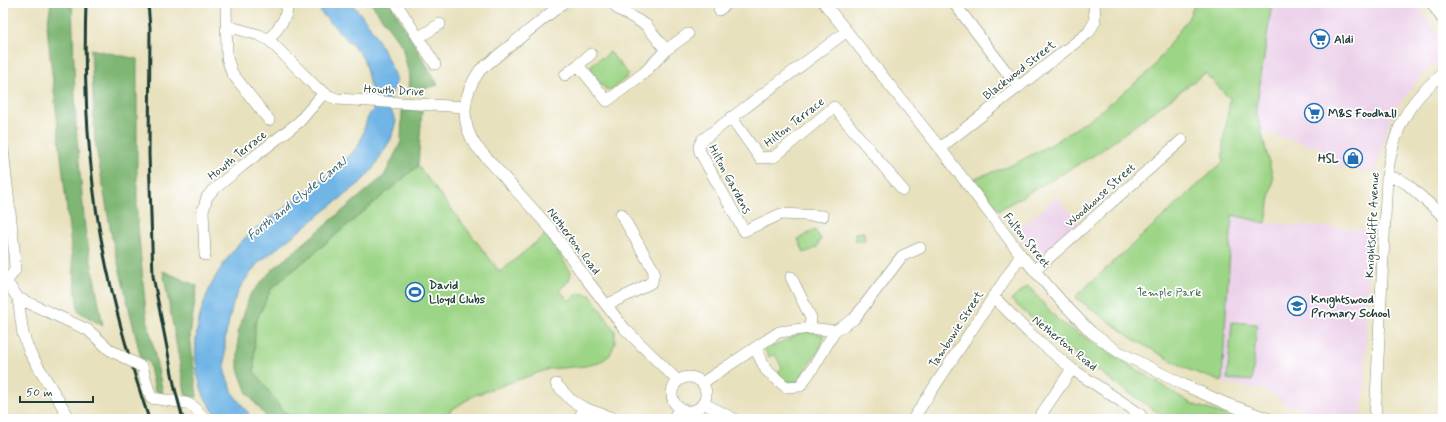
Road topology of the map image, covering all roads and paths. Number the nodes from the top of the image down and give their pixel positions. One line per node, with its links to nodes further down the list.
1 (226, 3): 12 (street)
2 (287, 3): 16 (street)
3 (396, 3): 15 (street)
4 (613, 3): 17 (street)
5 (824, 3): 13 (street, Fulton Street)
6 (954, 3): 23 (street)
7 (1094, 3): 23 (street, Blackwood Street)
8 (1433, 3): 10 (main road)
9 (560, 4): 25 (street)
10 (1443, 18)
11 (440, 24): 15 (street)
12 (227, 26): 16 (street); 27 (street)
13 (846, 31): 26 (street, Hilton Gardens); 29 (street, Fulton Street)
14 (688, 34): 17 (street)
15 (418, 38): 19 (street)
16 (270, 40): 24 (street)
17 (666, 50): 20 (street)
18 (591, 54): 20 (street)
19 (435, 64)
20 (578, 65): 22 (street)
21 (1443, 74): 31 (street, Knightscliffe Avenue)
22 (564, 75)
23 (1018, 87): 29 (street, Blackwood Street)
24 (324, 93): 25 (street, Howth Drive); 37 (street, Howth Terrace)
25 (465, 107): 44 (street, Netherton Road)
26 (731, 117): 32 (street, Hilton Terrace); 34 (street, Hilton Gardens)
27 (269, 120)
28 (1182, 140): 39 (street, Woodhouse Street)
29 (940, 148): 38 (street, Fulton Street)
30 (3, 150): 41 (street)
31 (1387, 177): 35 (street); 65 (street, Knightscliffe Avenue)
32 (903, 190)
33 (621, 214): 44 (street)
34 (823, 216)
35 (1443, 216)
36 (920, 248): 46 (street)
37 (205, 255)
38 (1021, 255): 39 (street, Fulton Street); 42 (street, Tambowie Street)
39 (1035, 270): 64 (street, Fulton Street)
40 (791, 277): 45 (street)
41 (5, 279): 43 (street)
42 (993, 296): 48 (street, Netherton Road); 61 (street, Tambowie Street)
43 (18, 298): 56 (street); 57 (street, bridge)
44 (606, 305): 49 (street, Netherton Road)
45 (810, 328): 46 (street); 47 (street)
46 (835, 331): 47 (street)
47 (755, 348): 50 (street)
48 (1072, 369): 62 (street); 63 (street, Netherton Road)
49 (678, 381): 50 (street); 54 (street)
50 (702, 383): 52 (street)
51 (556, 384): 53 (street)
52 (704, 403): 54 (street); 60 (street)
53 (584, 408): 55 (street); 58 (street)
54 (680, 408): 59 (street)
55 (612, 418)
56 (70, 419)
57 (205, 419)
58 (579, 419)
59 (673, 419)
60 (734, 419)
61 (913, 419)
62 (1038, 419)
63 (1143, 419)
64 (1269, 419)
65 (1375, 419)

